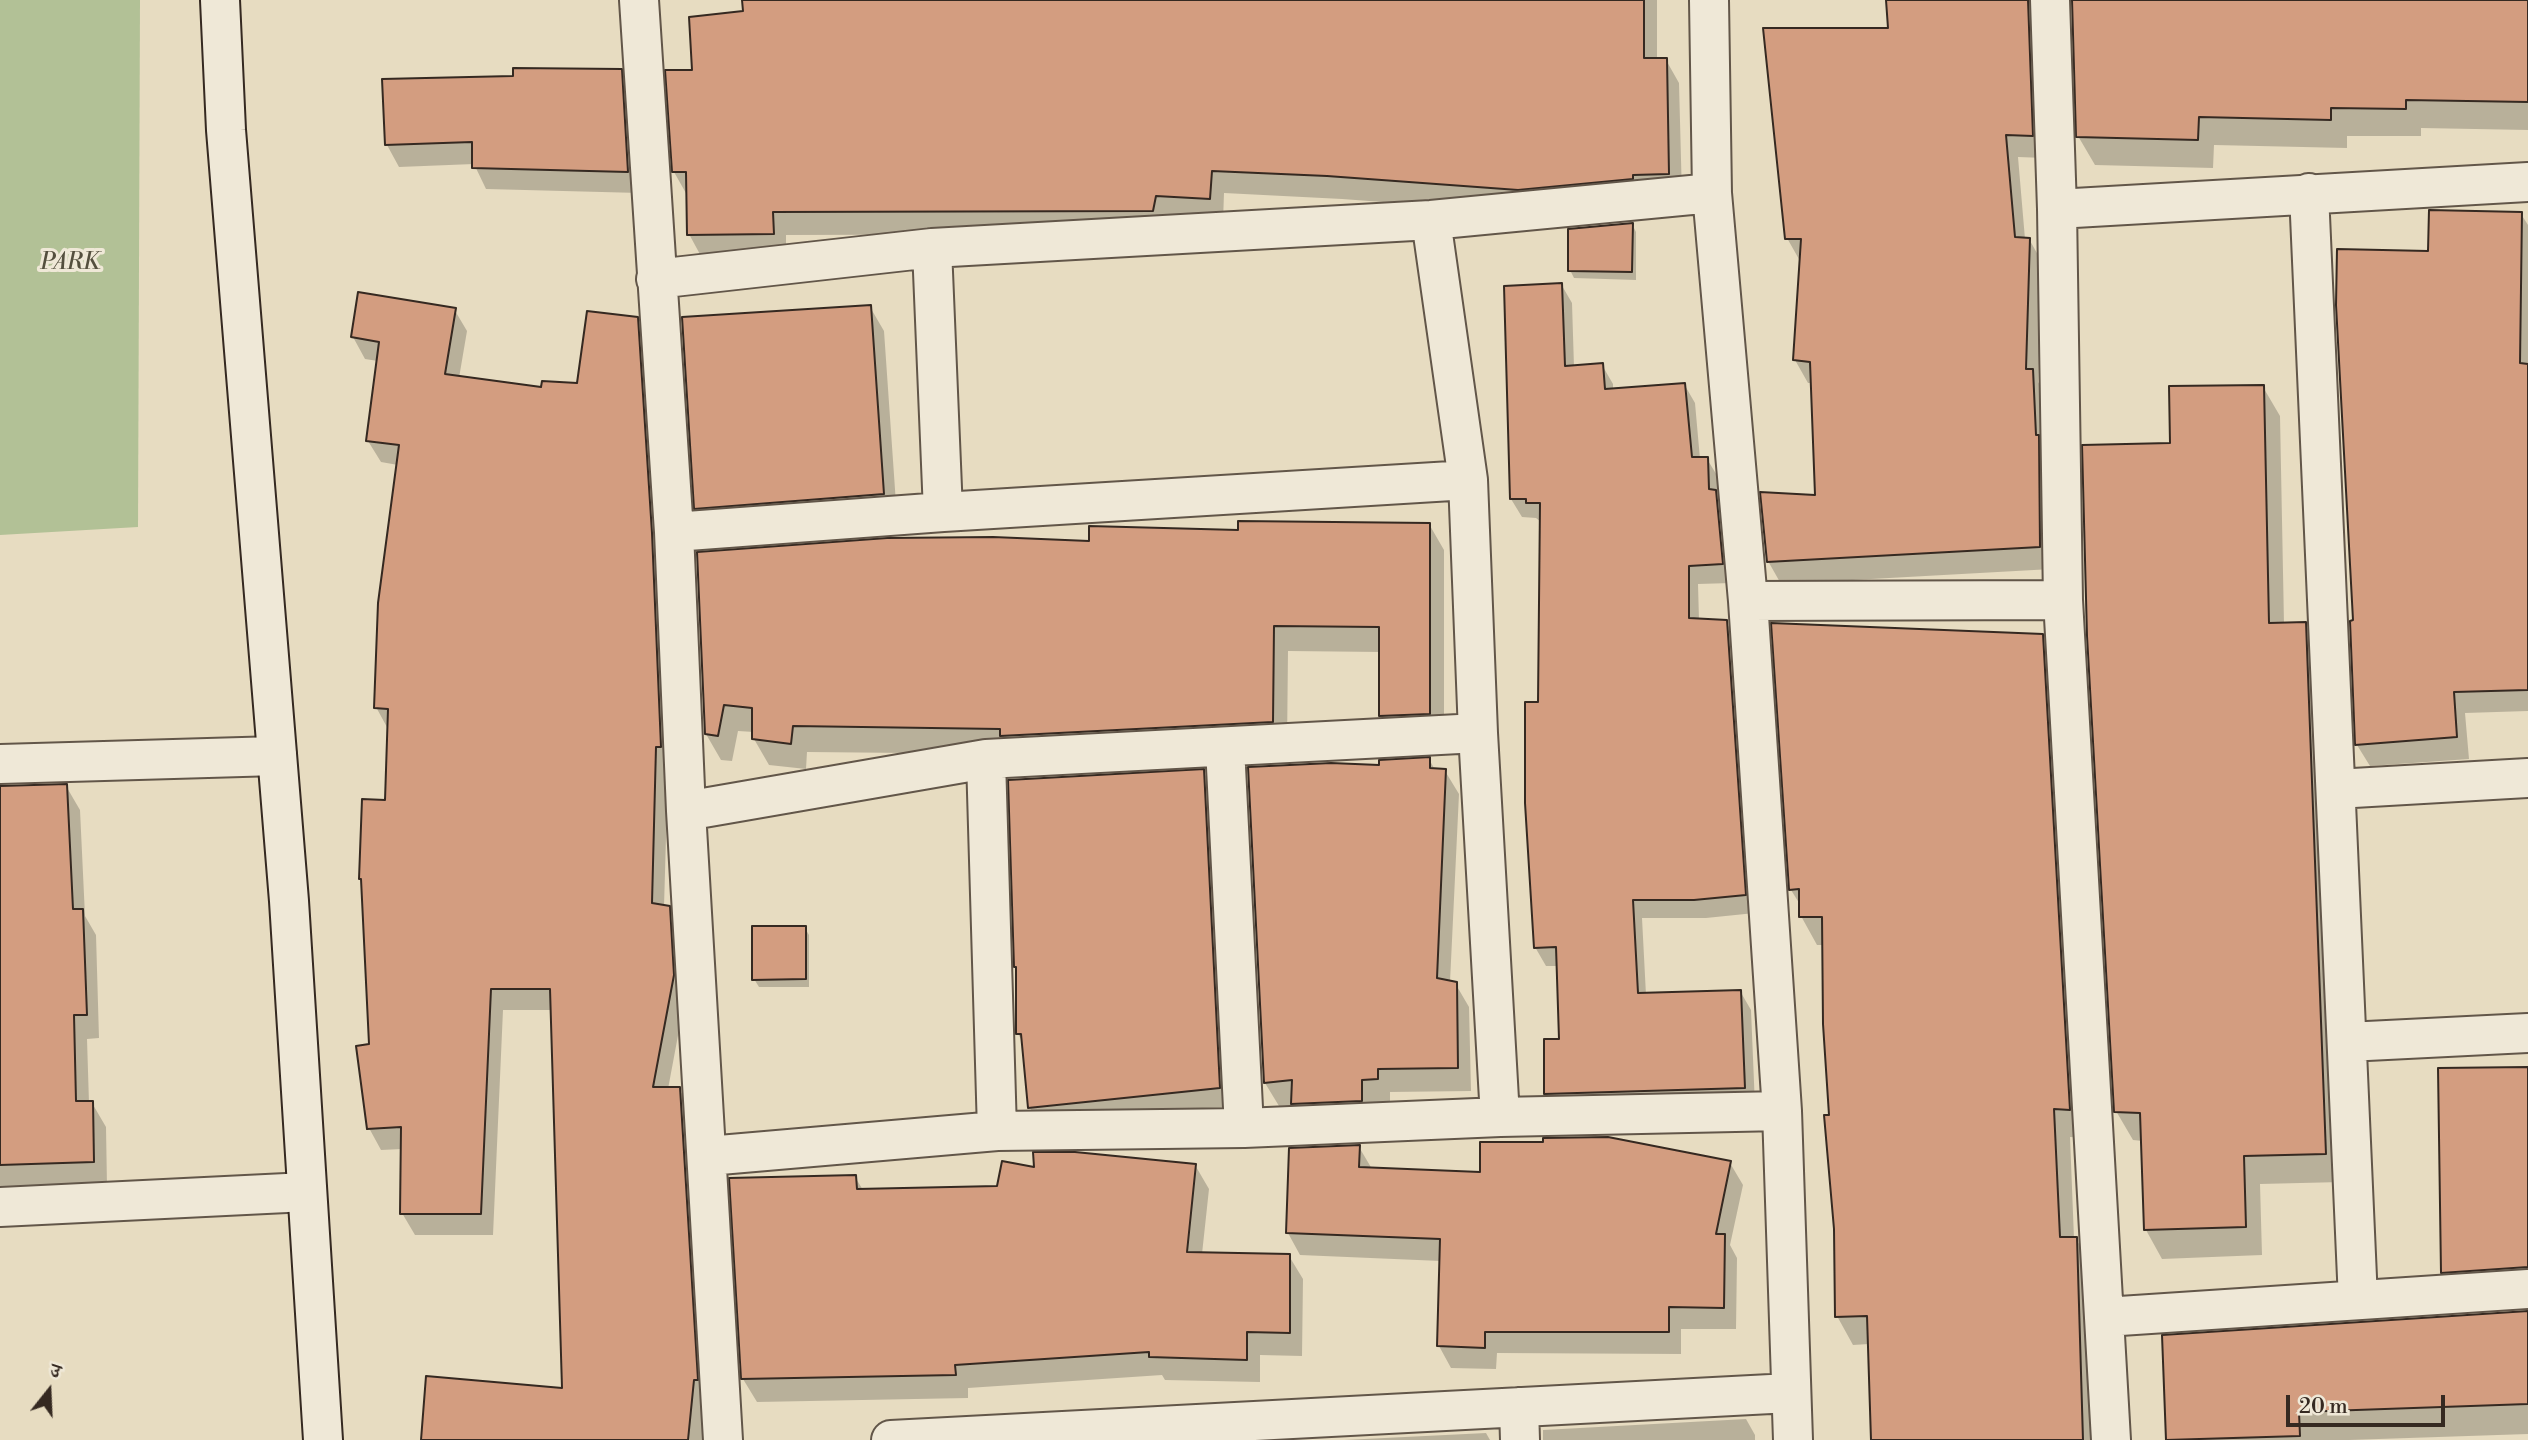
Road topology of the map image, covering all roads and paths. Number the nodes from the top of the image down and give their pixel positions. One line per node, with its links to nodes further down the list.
1 (220, 0): 19 (street)
2 (639, 0): 11 (street)
3 (1709, 0): 6 (street)
4 (2050, 0): 8 (street)
5 (2528, 182): 7 (street)
6 (1712, 193): 9 (street); 16 (street)
7 (2309, 193): 8 (street); 23 (street)
8 (2057, 209): 15 (street)
9 (1431, 220): 10 (street); 12 (street)
10 (932, 248): 11 (street); 13 (street)
11 (656, 279): 14 (street)
12 (1468, 480): 13 (street); 17 (street)
13 (943, 512): 14 (street)
14 (674, 532): 24 (street)
15 (2063, 600): 16 (street); 36 (street)
16 (1748, 601): 27 (street)
17 (1478, 733): 18 (street); 28 (street)
18 (1225, 747): 20 (street); 29 (street)
19 (277, 756): 21 (street); 32 (street)
20 (986, 759): 24 (street); 30 (street)
21 (0, 764)
22 (2528, 778): 23 (street)
23 (2336, 789): 26 (street)
24 (686, 811): 31 (street)
25 (2528, 1033): 26 (street)
26 (2347, 1042): 35 (street)
27 (1782, 1111): 28 (street); 37 (street)
28 (1500, 1117): 29 (street)
29 (1244, 1128): 30 (street)
30 (996, 1131): 31 (street)
31 (708, 1156): 42 (street)
32 (307, 1192): 33 (street); 41 (street)
33 (0, 1207)
34 (2528, 1289): 35 (street)
35 (2358, 1300): 36 (street)
36 (2105, 1317): 45 (street)
37 (1790, 1393): 38 (street); 44 (street)
38 (1519, 1424): 39 (street)
39 (1279, 1430): 40 (street)
40 (1056, 1436): 43 (street)
41 (323, 1440)
42 (723, 1440)
43 (891, 1440)
44 (1793, 1440)
45 (2111, 1440)

